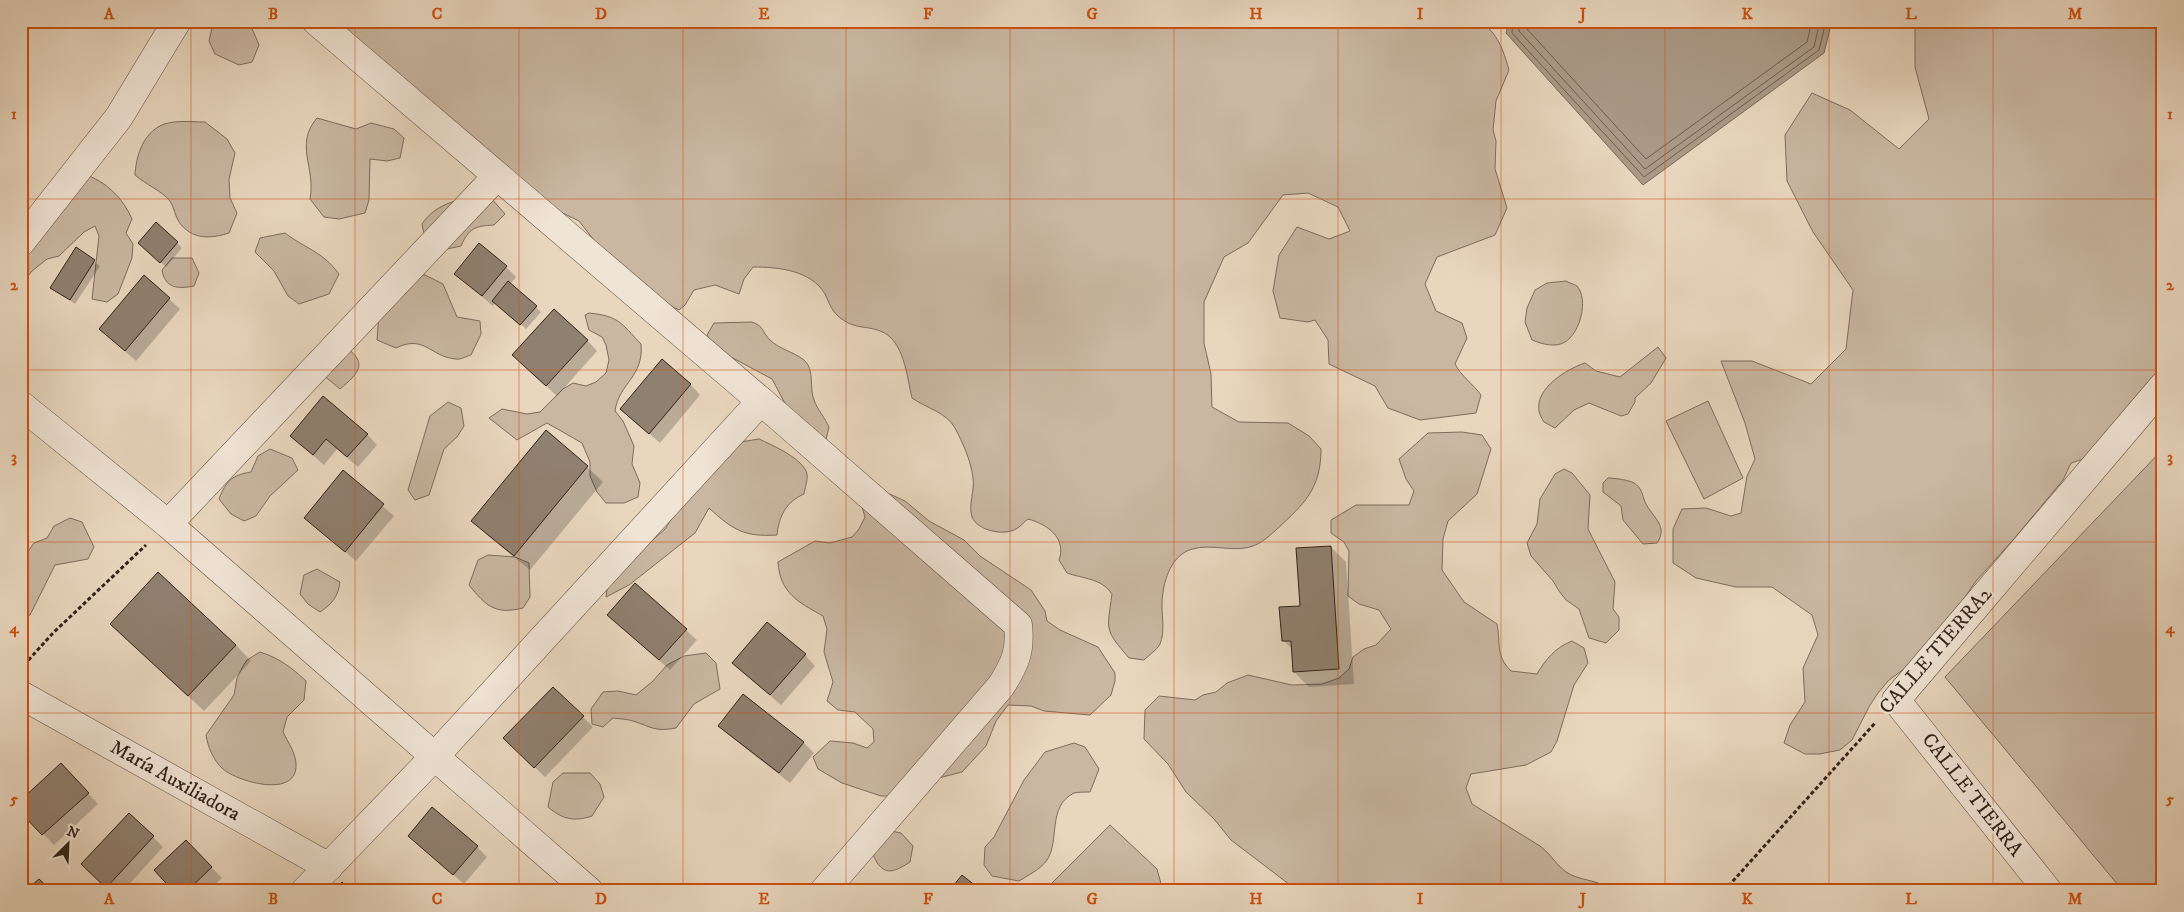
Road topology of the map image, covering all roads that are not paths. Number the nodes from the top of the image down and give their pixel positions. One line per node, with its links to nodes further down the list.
1 (177, 21): 4 (street)
2 (316, 21): 3 (street)
3 (497, 176): 6 (street); 8 (street)
4 (21, 242)
5 (2163, 386): 10 (street, CALLE TIERRA2)
6 (761, 401): 11 (street); 15 (street)
7 (21, 405): 8 (street)
8 (168, 524): 11 (street)
9 (21, 695): 12 (street, María Auxiliadora)
10 (1896, 700): 16 (street, CALLE TIERRA)
11 (435, 756): 12 (street); 14 (street)
12 (329, 867): 13 (street)
13 (305, 891)
14 (589, 891)
15 (824, 891)
16 (2048, 891)

